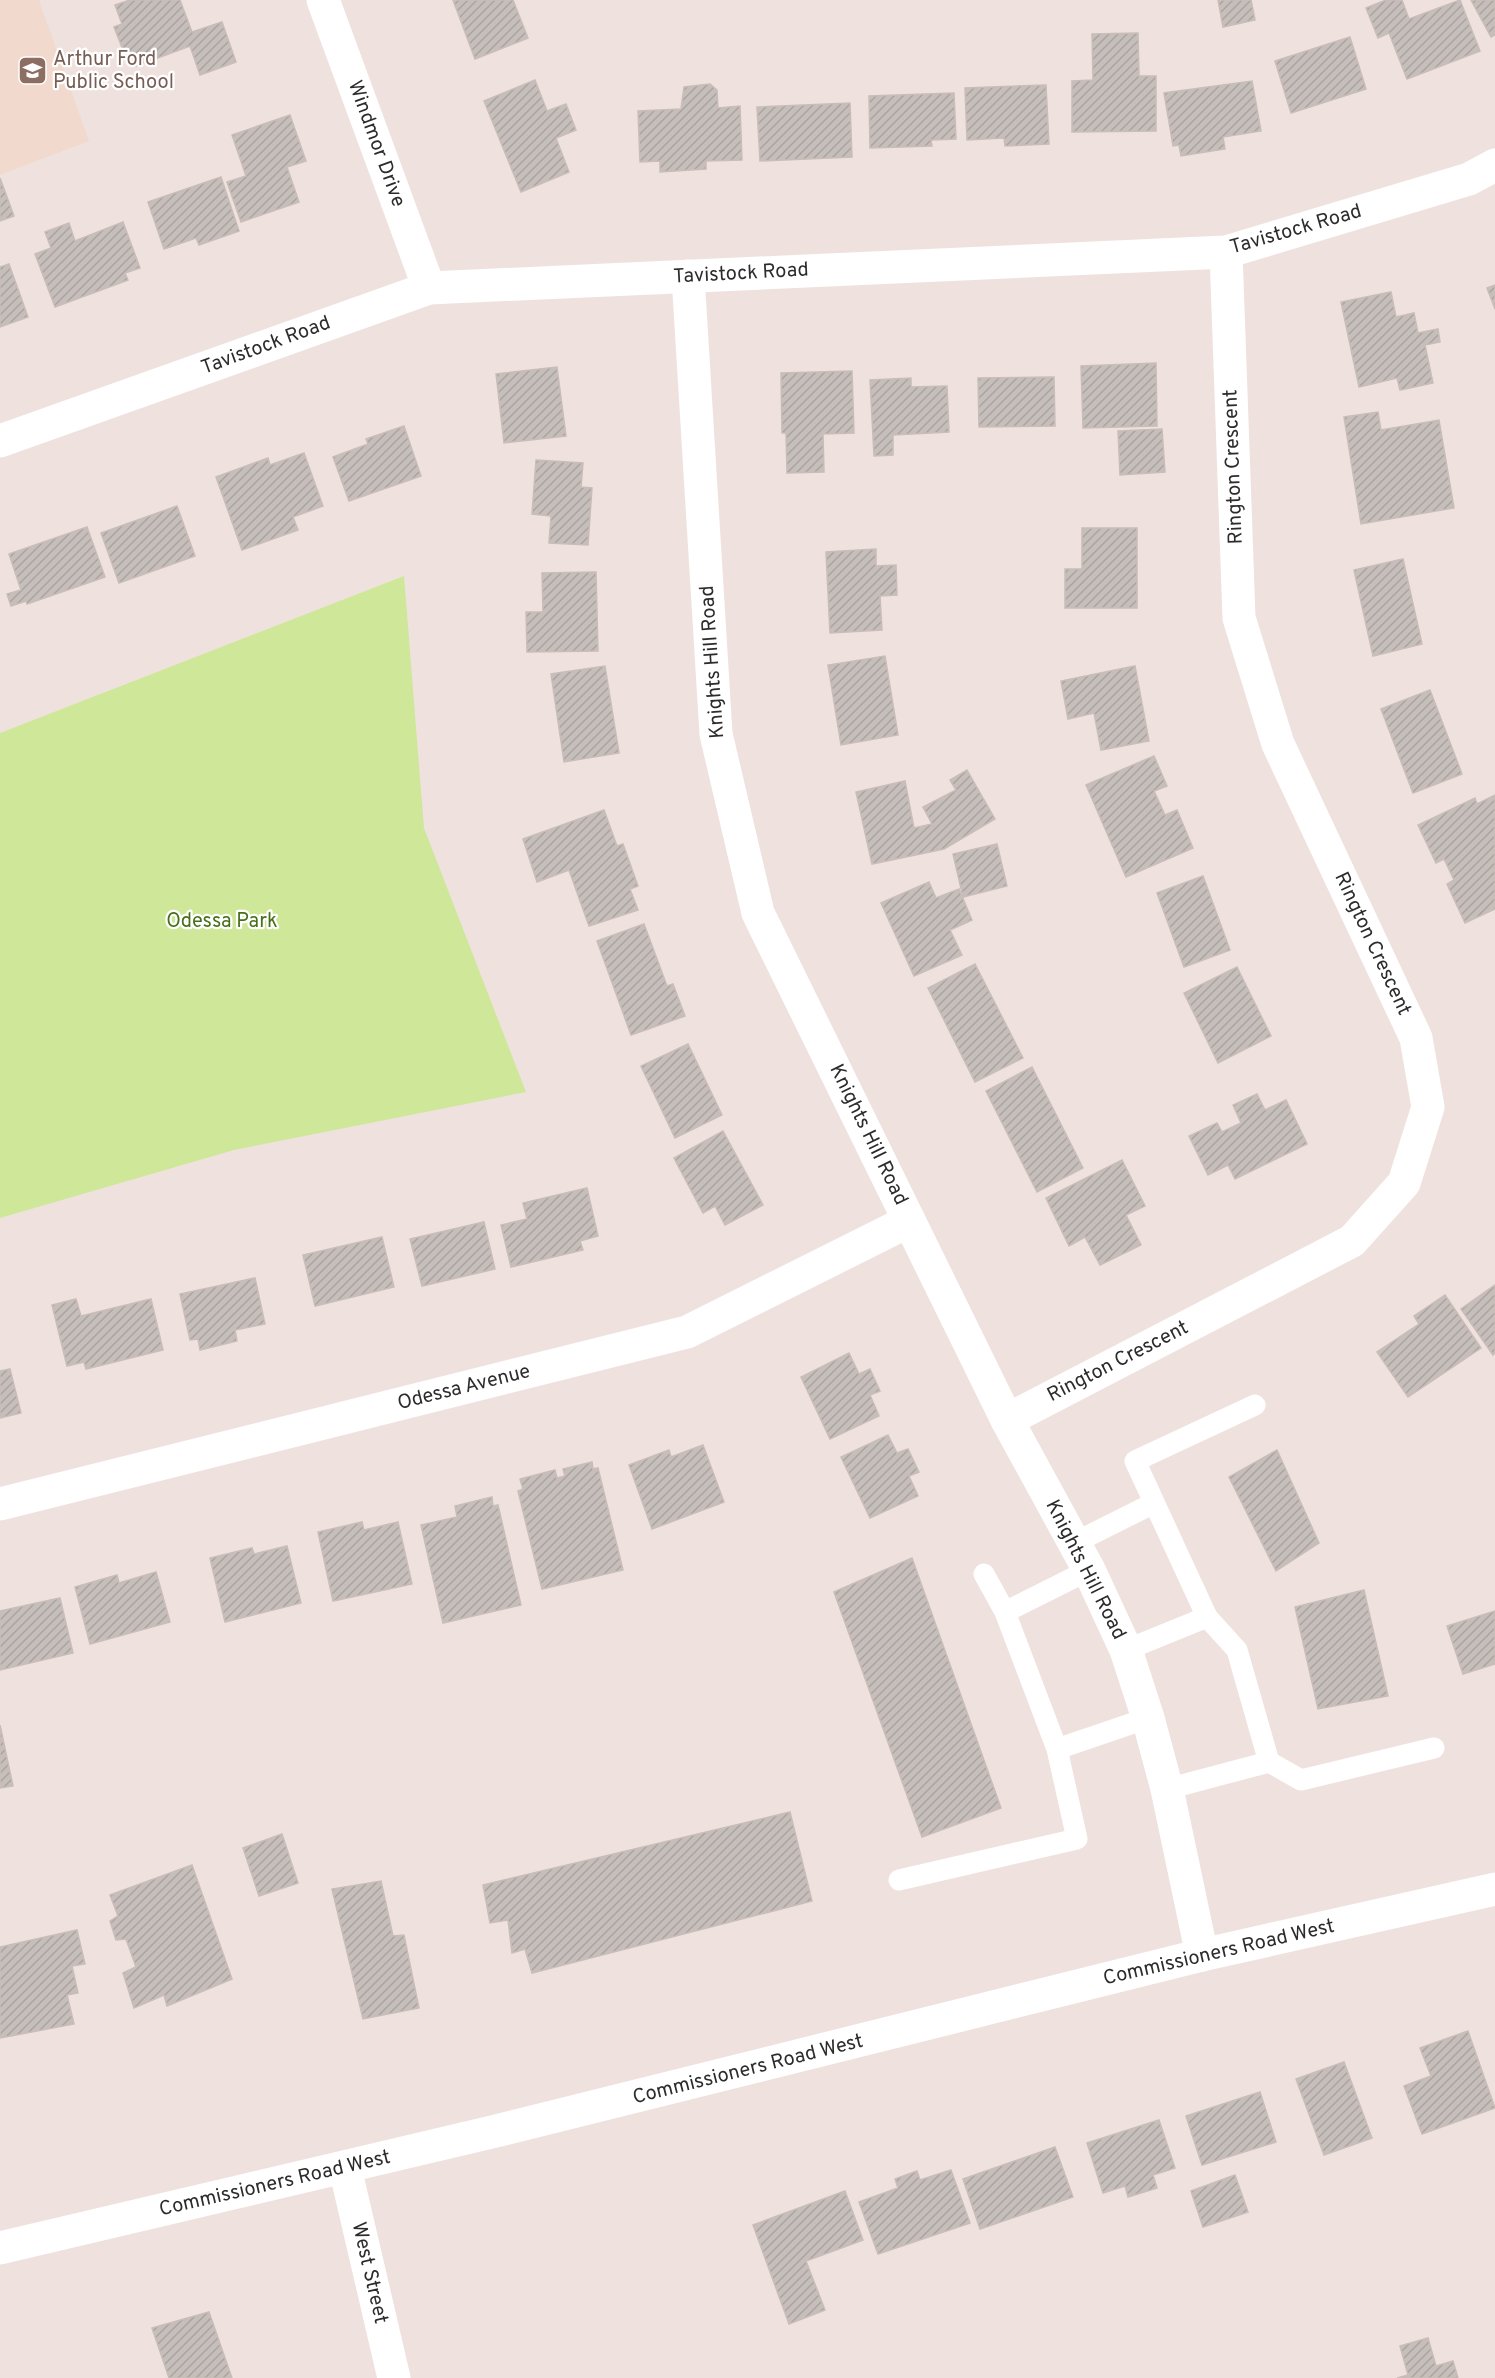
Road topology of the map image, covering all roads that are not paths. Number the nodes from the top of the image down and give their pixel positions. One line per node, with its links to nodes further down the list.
1 (323, 0): 5 (street, Windmor Drive)
2 (1495, 165): 3 (street, Tavistock Road)
3 (1226, 252): 4 (street, Tavistock Road); 9 (street, Rington Crescent)
4 (688, 276): 5 (street, Tavistock Road); 7 (street, Knights Hill Road)
5 (429, 288): 6 (street, Tavistock Road)
6 (0, 441)
7 (909, 1221): 9 (street, Knights Hill Road); 11 (street, Odessa Avenue)
8 (1256, 1405): 10 (lane)
9 (1007, 1420): 12 (street, Knights Hill Road)
10 (1154, 1503): 12 (lane); 15 (lane)
11 (0, 1504)
12 (1082, 1557): 14 (lane); 16 (street, Knights Hill Road)
13 (984, 1574): 14 (lane)
14 (1005, 1612): 19 (lane)
15 (1207, 1617): 16 (lane); 20 (lane)
16 (1126, 1650): 17 (street, Knights Hill Road)
17 (1148, 1718): 19 (lane); 21 (street, Knights Hill Road)
18 (1434, 1748): 20 (lane)
19 (1057, 1749): 22 (lane)
20 (1269, 1762): 21 (lane)
21 (1167, 1789): 24 (street, Knights Hill Road)
22 (899, 1880)
23 (1495, 1889): 24 (street, Commissioners Road West)
24 (1202, 1955): 25 (street, Commissioners Road West)
25 (345, 2168): 26 (street, Commissioners Road West); 27 (street, West Street)
26 (0, 2248)
27 (394, 2378)

